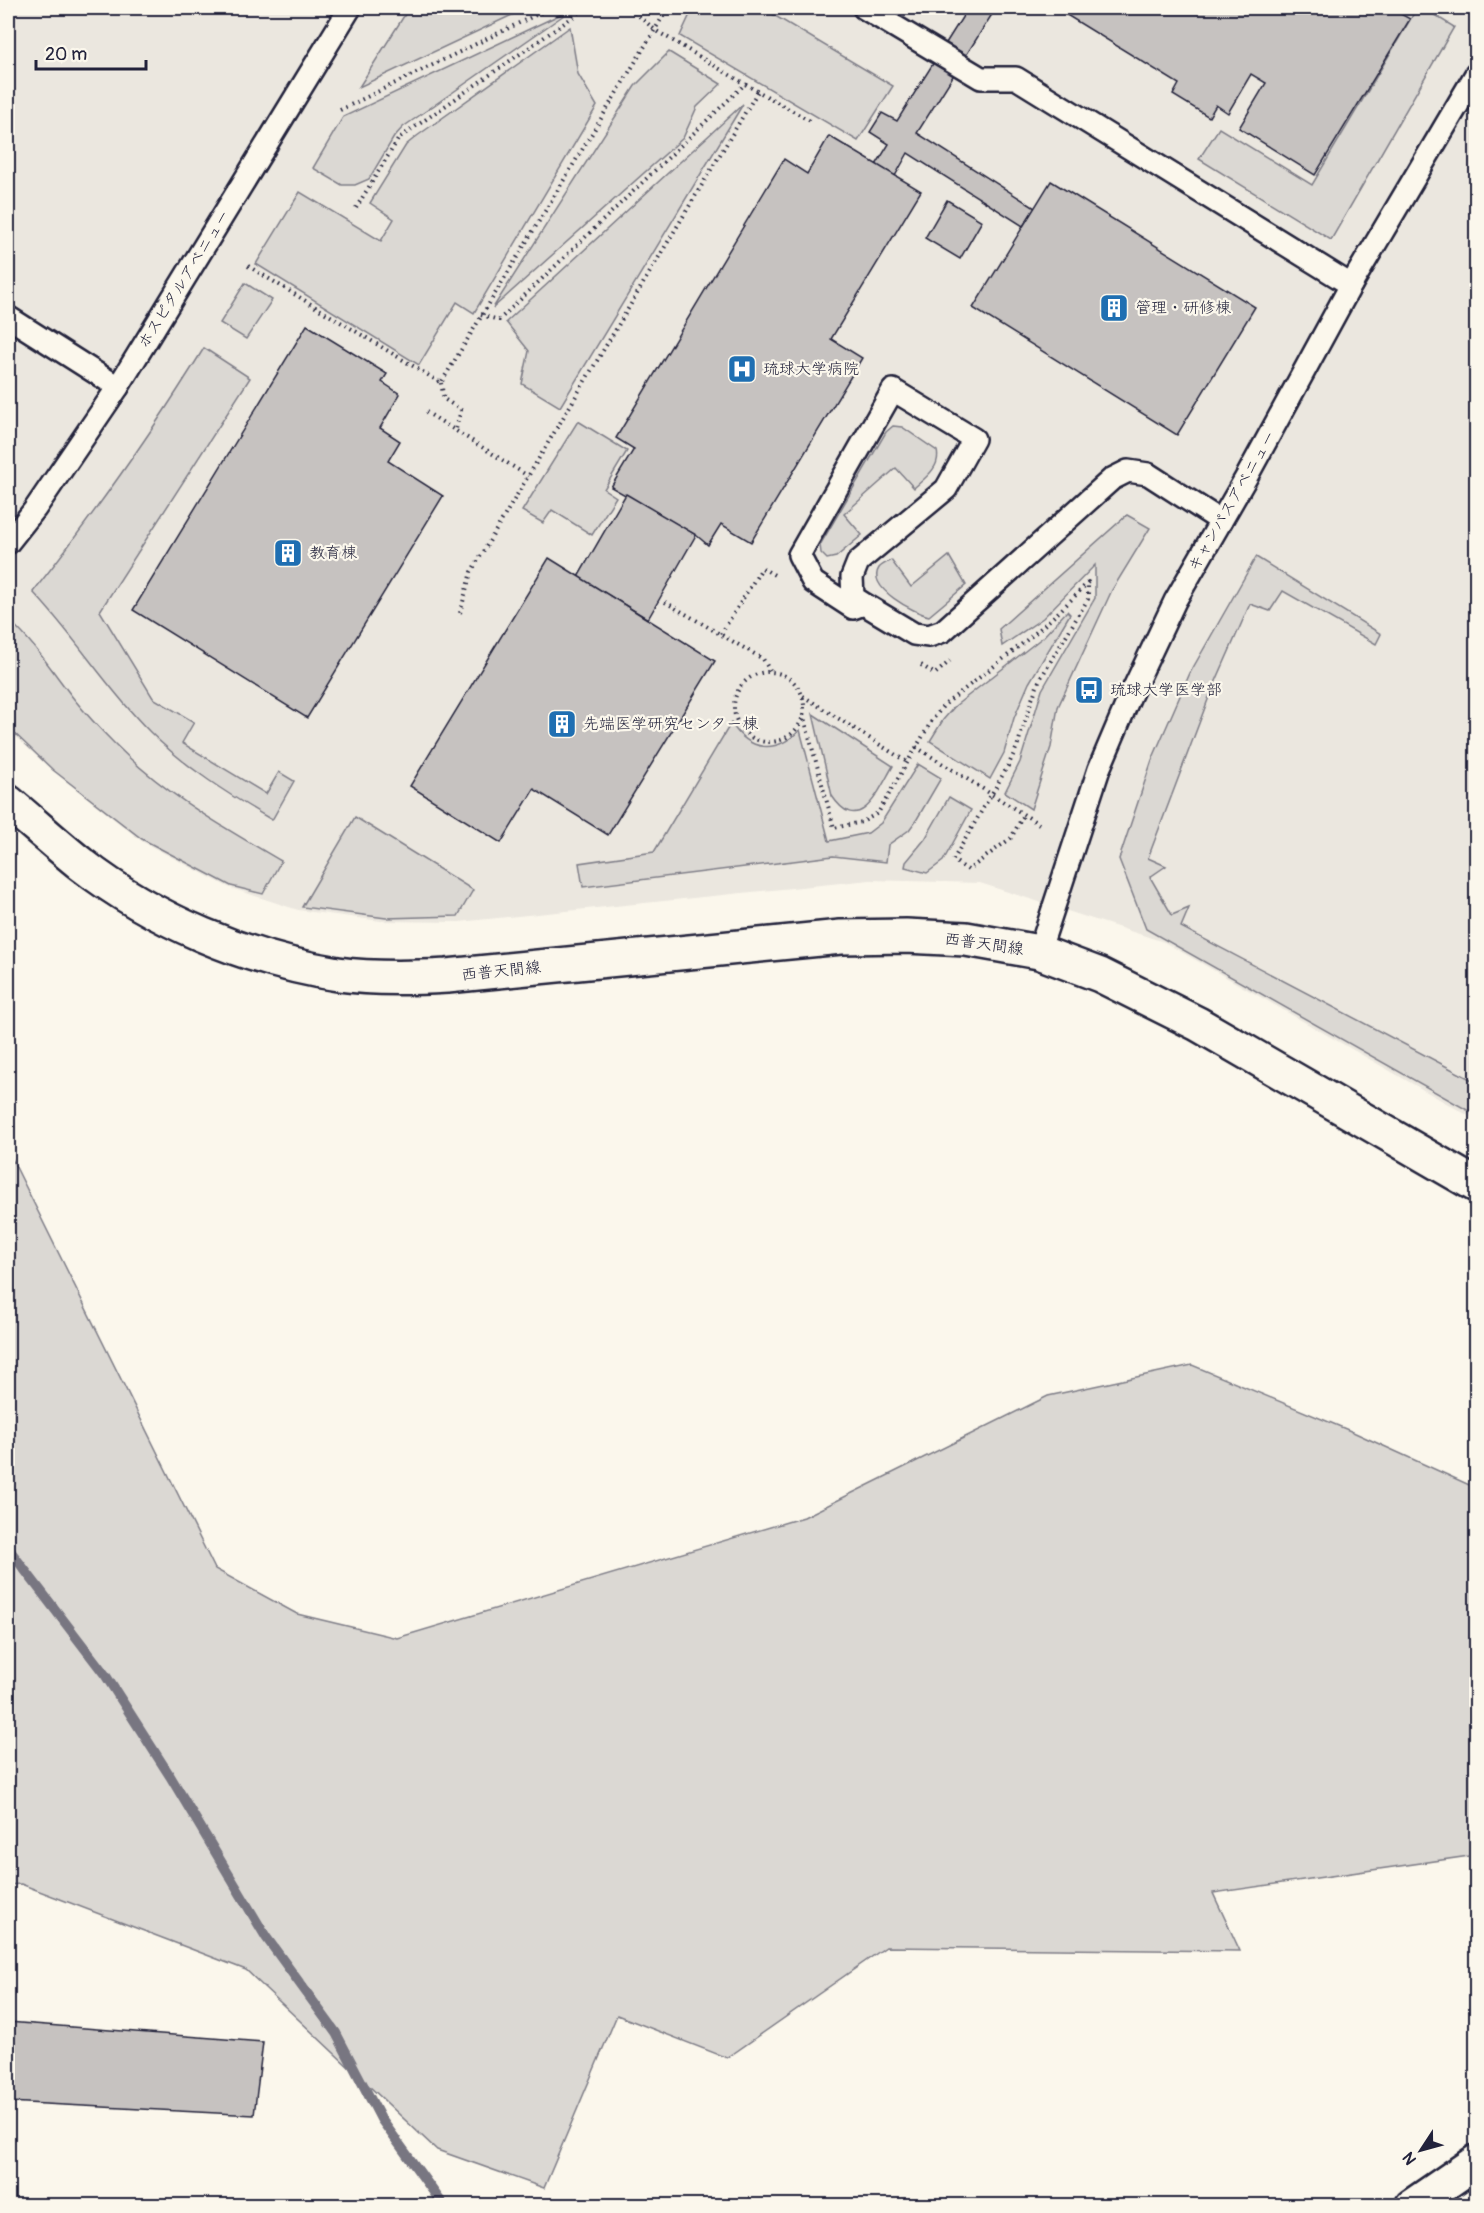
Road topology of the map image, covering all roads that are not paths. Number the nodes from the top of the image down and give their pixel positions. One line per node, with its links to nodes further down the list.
1 (350, 8): 6 (lane, ホスピタルアベニュー)
2 (864, 8): 4 (lane)
3 (1476, 74): 4 (lane, キャンパスアベニュー)
4 (1351, 285): 7 (lane, キャンパスアベニュー)
5 (8, 317): 6 (lane)
6 (118, 387): 8 (lane, ホスピタルアベニュー)
7 (1221, 521): 9 (lane); 11 (lane, キャンパスアベニュー)
8 (8, 543)
9 (864, 604): 9 (lane)
10 (8, 802): 11 (street, 西普天間線)
11 (1039, 952): 12 (street, 西普天間線)
12 (1476, 1185)
13 (1476, 2162): 14 (street)
14 (1412, 2205)

